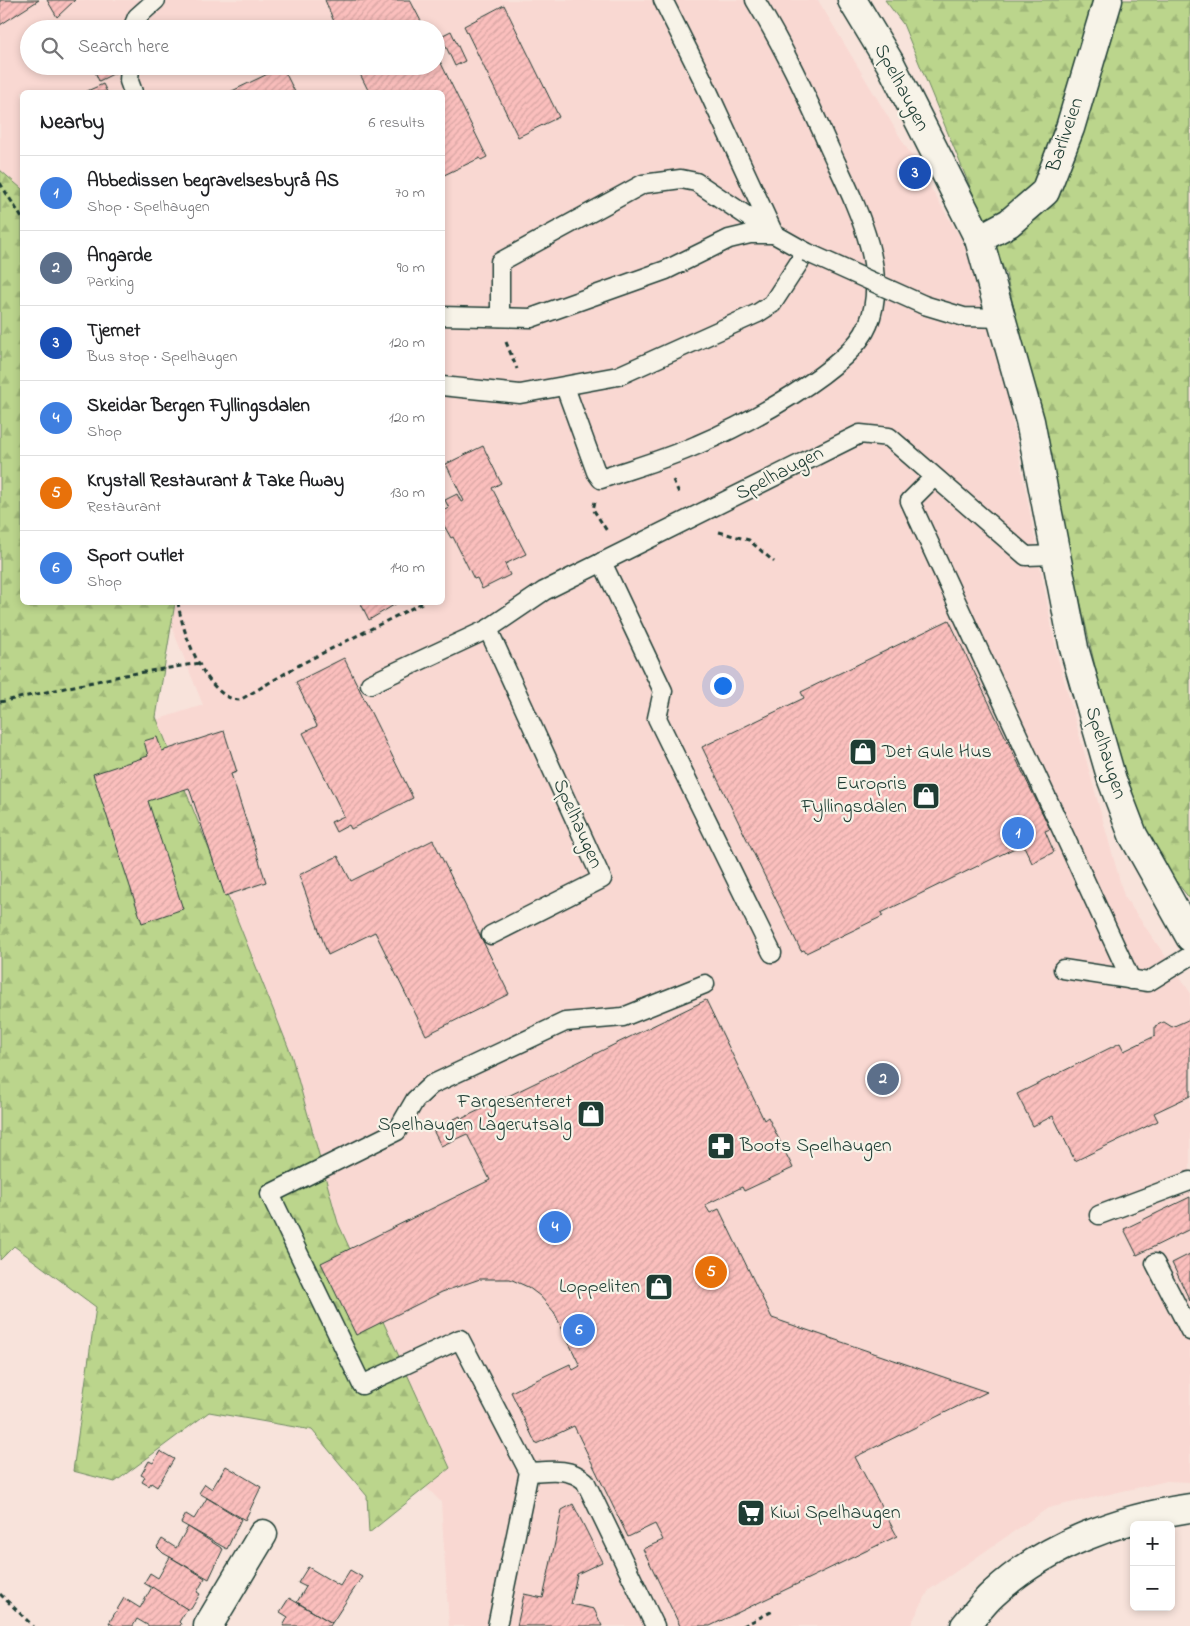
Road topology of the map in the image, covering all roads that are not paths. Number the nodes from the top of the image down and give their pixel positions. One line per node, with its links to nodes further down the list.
1 (156, 0): 6 (lane)
2 (663, 0): 9 (lane)
3 (755, 0): 16 (lane)
4 (852, 0): 10 (main road, Spelhaugen)
5 (1108, 0): 10 (main road, Barliveien)
6 (136, 20)
7 (129, 75): 8 (lane)
8 (132, 90)
9 (774, 234): 11 (lane); 13 (lane); 13 (lane)
10 (979, 239): 14 (main road, Spelhaugen)
11 (806, 252): 14 (lane, bridge); 16 (lane)
12 (445, 316): 13 (lane)
13 (500, 317)
14 (1002, 318): 18 (main road, Spelhaugen)
15 (445, 386): 16 (lane)
16 (565, 387)
17 (934, 477): 18 (lane, Spelhaugen); 19 (lane, Spelhaugen); 27 (lane)
18 (1056, 555): 23 (main road, Spelhaugen)
19 (602, 562): 20 (lane, Spelhaugen); 24 (lane)
20 (488, 629): 21 (lane, Spelhaugen); 22 (lane, Spelhaugen)
21 (370, 684)
22 (490, 935)
23 (1190, 937)
24 (772, 953)
25 (1190, 956): 27 (lane)
26 (1062, 969): 27 (lane)
27 (1131, 980)
28 (706, 984): 33 (lane)
29 (1190, 1182): 30 (lane)
30 (1099, 1215)
31 (1155, 1263): 32 (lane)
32 (1190, 1331)
33 (529, 1472): 37 (lane); 38 (lane)
34 (1190, 1508): 39 (main road)
35 (263, 1534): 36 (main road)
36 (208, 1626)
37 (497, 1626)
38 (655, 1626)
39 (964, 1626)

